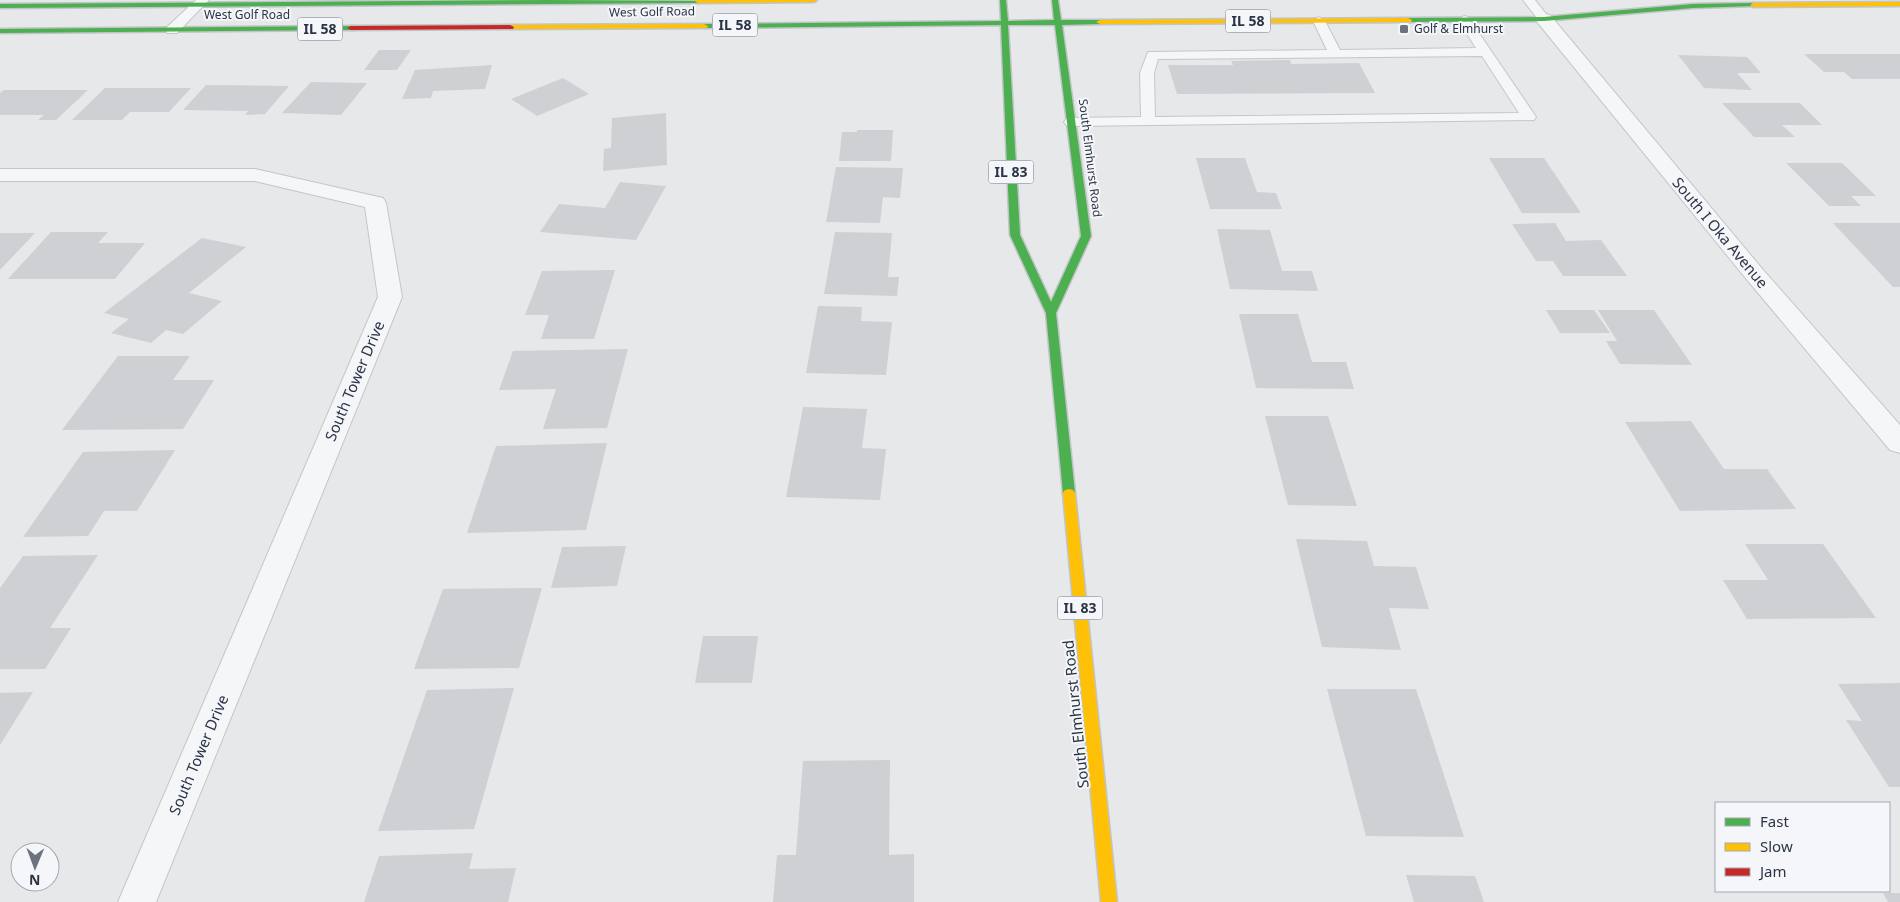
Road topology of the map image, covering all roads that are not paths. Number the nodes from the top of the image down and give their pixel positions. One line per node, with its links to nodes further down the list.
1 (814, 0): 5 (main road, West Golf Road / IL 58)
2 (1003, 0): 15 (main road, South Elmhurst Road / IL 83)
3 (1056, 0): 16 (main road, South Elmhurst Road / IL 83)
4 (1528, 0): 12 (lane)
5 (547, 1): 7 (main road, West Golf Road / IL 58)
6 (1619, 1): 9 (main road, West Golf Road / IL 58)
7 (201, 2): 11 (main road, West Golf Road / IL 58); 17 (lane)
8 (1759, 2): 9 (main road, West Golf Road / IL 58); 10 (main road, West Golf Road / IL 58)
9 (1696, 4): 12 (main road, West Golf Road / IL 58)
10 (1900, 4)
11 (0, 6)
12 (1544, 19): 13 (main road, West Golf Road / IL 58); 25 (street, South I Oka Avenue)
13 (1464, 20): 14 (main road, West Golf Road / IL 58); 19 (lane)
14 (1319, 21): 16 (main road, West Golf Road / IL 58); 20 (lane)
15 (1004, 22): 16 (main road, West Golf Road / IL 58); 17 (main road, West Golf Road / IL 58); 24 (main road, South Elmhurst Road / IL 83)
16 (1058, 22): 22 (main road, South Elmhurst Road / IL 83)
17 (172, 30): 18 (main road, West Golf Road / IL 58)
18 (0, 31)
19 (1485, 52): 20 (lane); 21 (lane)
20 (1336, 54): 21 (lane)
21 (1148, 121): 22 (lane)
22 (1071, 122): 24 (main road, South Elmhurst Road / IL 83)
23 (0, 175): 26 (street, South Tower Drive)
24 (1052, 314): 27 (main road, South Elmhurst Road / IL 83)
25 (1900, 443)
26 (137, 902)
27 (1109, 902)

